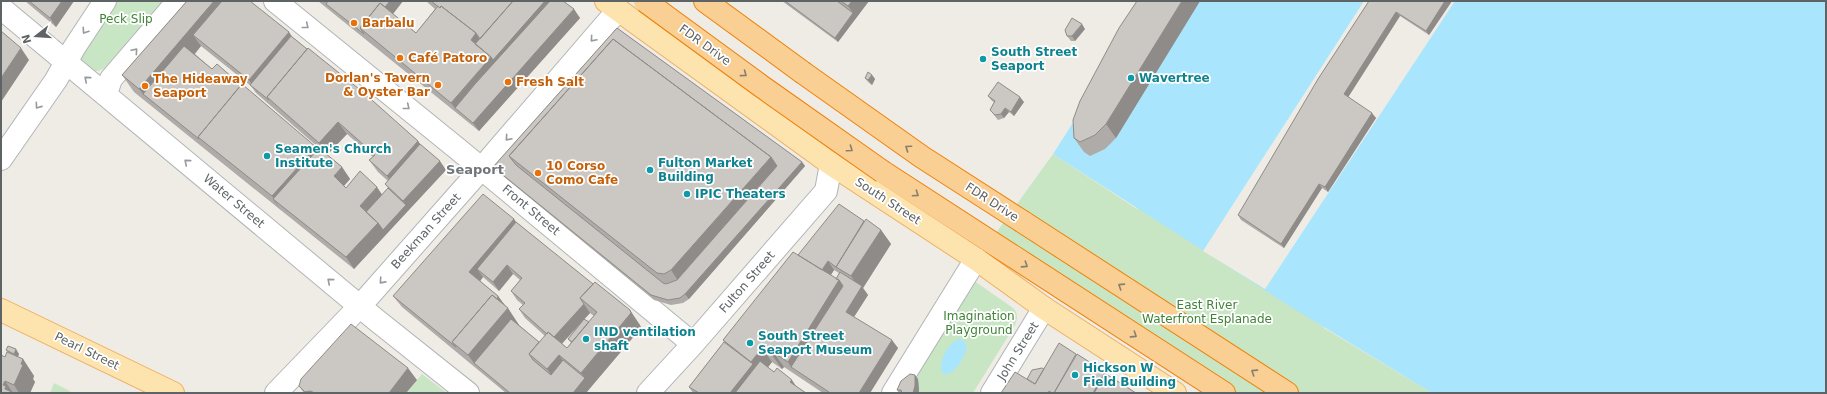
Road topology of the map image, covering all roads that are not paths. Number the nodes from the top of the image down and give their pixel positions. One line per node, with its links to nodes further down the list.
1 (105, 1): 9 (street, one-way to 9)
2 (178, 1): 11 (street, one-way to 2)
3 (275, 1): 14 (street, Front Street, one-way to 14)
4 (645, 1): 27 (highway, FDR Drive, one-way to 27, bridge)
5 (705, 1): 10 (highway, FDR Drive)
6 (728, 1): 10 (highway)
7 (612, 5): 13 (main road, South Street); 14 (street, Beekman Street, one-way to 14)
8 (1, 8): 9 (street, Water Street)
9 (66, 61): 11 (street, Water Street, one-way to 9); 12 (street, one-way to 12)
10 (802, 72): 28 (highway, FDR Drive, one-way to 10, bridge)
11 (106, 94): 16 (street, Water Street, one-way to 11)
12 (1, 159)
13 (831, 164): 15 (main road, South Street); 19 (street, Fulton Street)
14 (482, 168): 16 (street, Beekman Street, one-way to 16); 19 (street, Front Street)
15 (976, 259): 17 (main road, South Street); 24 (street)
16 (360, 306): 21 (street, Beekman Street); 22 (street, Water Street)
17 (1044, 308): 25 (street, John Street); 26 (main road, South Street)
18 (1, 310): 20 (main road, Pearl Street)
19 (693, 344): 23 (street, Fulton Street)
20 (173, 393)
21 (276, 393)
22 (468, 393)
23 (649, 393)
24 (894, 393)
25 (992, 393)
26 (1175, 393)
27 (1224, 393)
28 (1287, 393)

